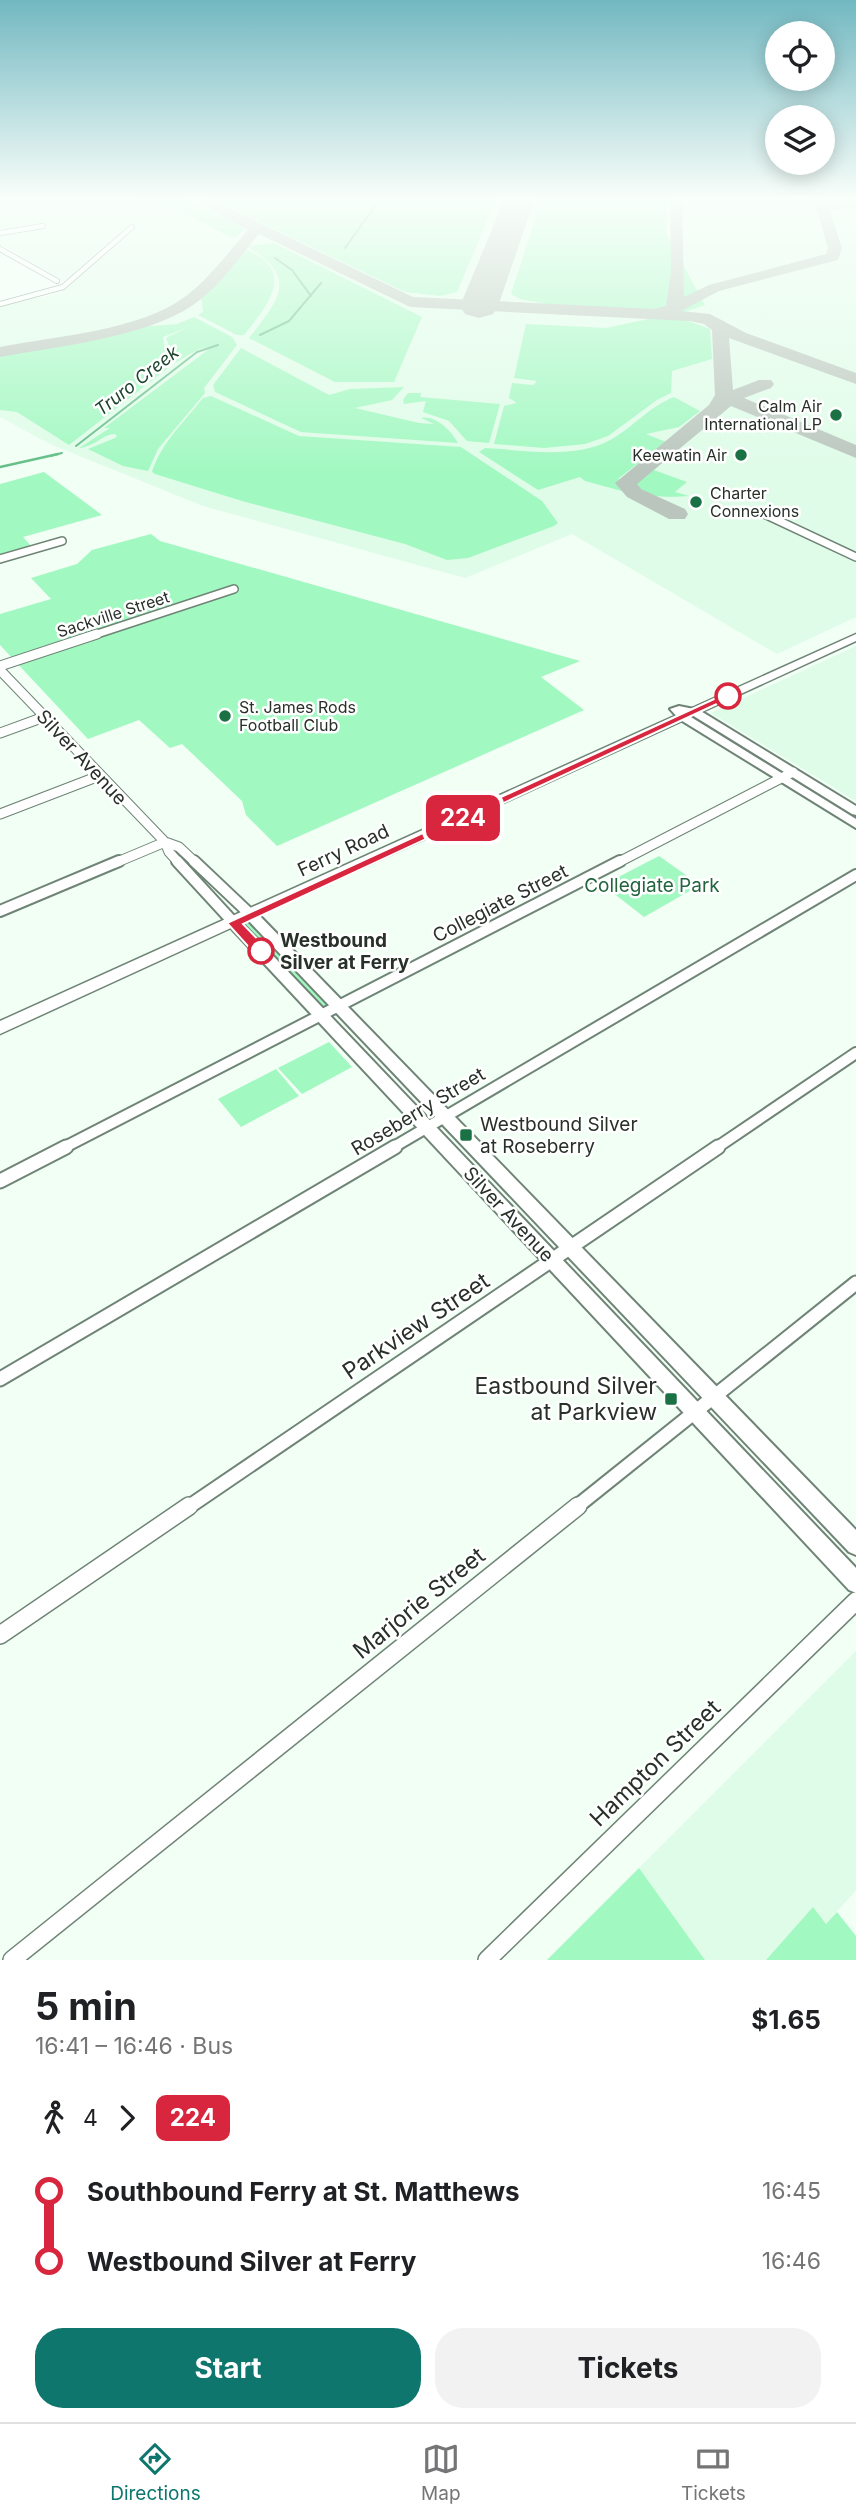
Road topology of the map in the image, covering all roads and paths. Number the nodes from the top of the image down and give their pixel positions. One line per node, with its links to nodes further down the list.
1 (56, 289): 2 (street)
2 (0, 304)
3 (758, 511): 5 (street)
4 (62, 541): 6 (street)
5 (856, 556)
6 (0, 559)
7 (234, 589): 9 (street, Sackville Street)
8 (856, 637): 10 (main road, Ferry Road)
9 (0, 668): 11 (street, Silver Avenue)
10 (689, 714): 13 (street); 21 (main road, Ferry Road)
11 (44, 717): 12 (street); 14 (street, Silver Avenue)
12 (0, 733)
13 (787, 775): 15 (street); 17 (street); 23 (street, Collegiate Street)
14 (99, 776): 16 (street); 18 (street, Silver Avenue)
15 (856, 811)
16 (0, 814)
17 (856, 824)
18 (165, 842): 20 (street); 21 (street, Silver Avenue); 22 (street, Silver Avenue)
19 (856, 875): 27 (street, Roseberry Street)
20 (0, 911)
21 (251, 915): 22 (main road, Ferry Road); 23 (street, Silver Avenue)
22 (234, 923): 24 (street, Silver Avenue); 25 (main road, Ferry Road)
23 (337, 1007): 24 (street, Collegiate Street); 27 (street, Silver Avenue)
24 (321, 1015): 28 (street, Silver Avenue); 29 (street, Collegiate Street)
25 (0, 1028)
26 (856, 1053): 30 (street, Parkview Street)
27 (444, 1118): 28 (street, Roseberry Street); 30 (street, Silver Avenue)
28 (427, 1128): 31 (street, Silver Avenue); 33 (street, Roseberry Street)
29 (0, 1181)
30 (569, 1247): 31 (street, Parkview Street); 34 (street, Silver Avenue)
31 (551, 1260): 35 (street, Silver Avenue); 39 (street, Parkview Street)
32 (856, 1283): 34 (street, Marjorie Street)
33 (0, 1379)
34 (713, 1396): 35 (street, Marjorie Street); 36 (street, Silver Avenue)
35 (694, 1412): 37 (street, Silver Avenue); 40 (street, Marjorie Street)
36 (856, 1545)
37 (856, 1583)
38 (856, 1601): 41 (street, Hampton Street)
39 (0, 1634)
40 (12, 1960)
41 (487, 1960)

